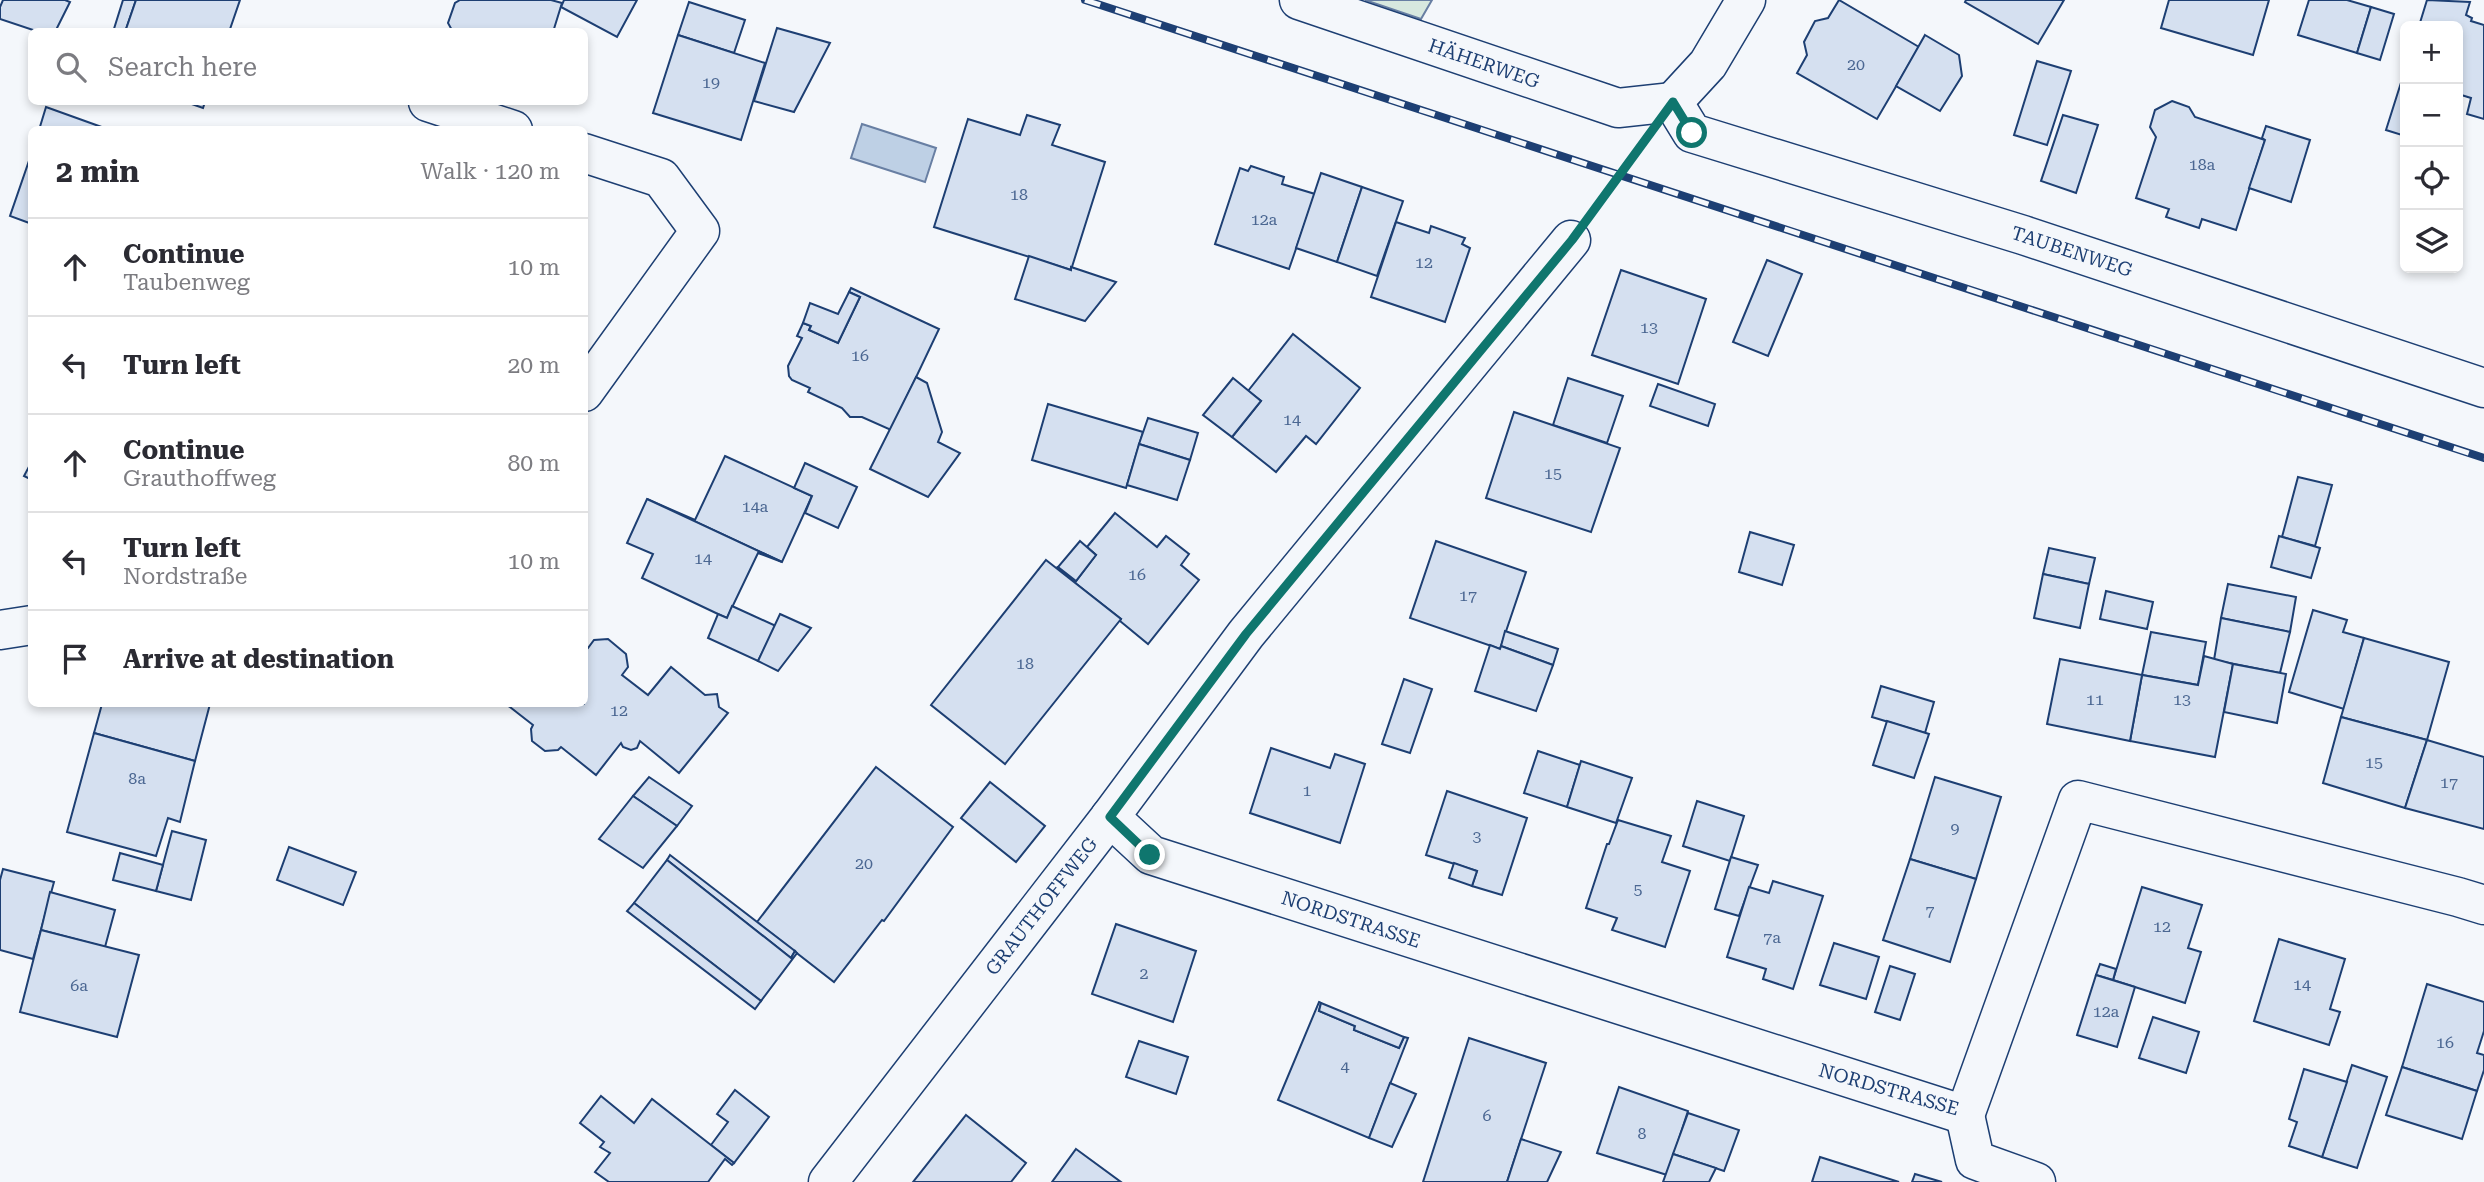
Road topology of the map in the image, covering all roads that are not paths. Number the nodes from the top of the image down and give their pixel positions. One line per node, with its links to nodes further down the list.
1 (1298, 0): 3 (street, HÄHERWEG)
2 (1746, 0): 3 (street)
3 (1673, 102): 9 (street, TAUBENWEG)
4 (437, 105): 5 (street)
5 (501, 126)
6 (588, 154): 8 (street)
7 (1572, 240): 12 (street, GRAUTHOFFWEG)
8 (588, 386)
9 (2484, 388)
10 (28, 626): 11 (street)
11 (0, 630)
12 (1110, 817): 14 (street, NORDSTRASSE); 15 (street, GRAUTHOFFWEG)
13 (2484, 905): 14 (street, NORDSTRASSE)
14 (1965, 1115): 16 (street)
15 (828, 1182)
16 (2036, 1182)

